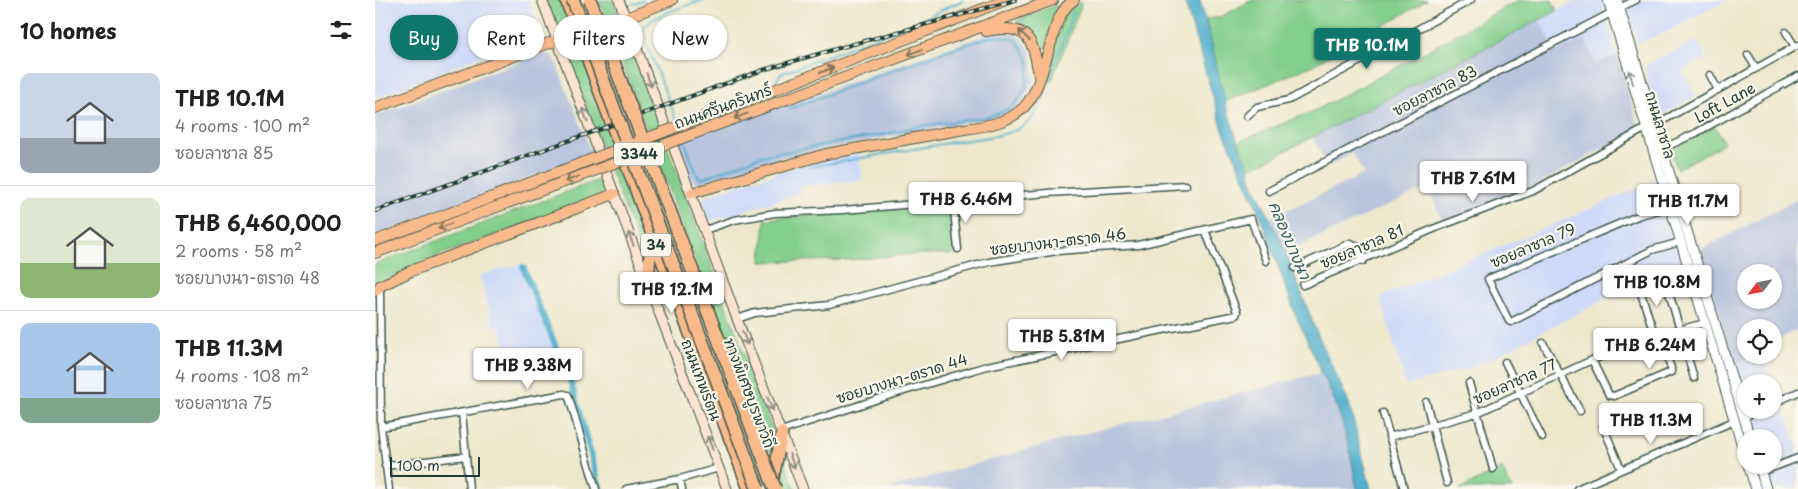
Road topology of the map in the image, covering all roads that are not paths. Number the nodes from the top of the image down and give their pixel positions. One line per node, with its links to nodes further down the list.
1 (542, 0): 20 (main road, ถนนเทพรัตน / 34)
2 (566, 0): 47 (highway, ถนนเทพรัตน / 34)
3 (573, 0): 109 (highway, ทางพิเศษบูรพาวิถี, bridge)
4 (583, 0): 101 (highway, ทางพิเศษบูรพาวิถี, bridge)
5 (590, 0): 101 (highway, bridge)
6 (595, 0): 101 (highway, 34)
7 (619, 0): 16 (main road)
8 (673, 0): 17 (main road)
9 (987, 0): 18 (main road)
10 (1006, 0): 18 (main road, ถนนศรีนครินทร์ / 3344)
11 (1053, 0): 22 (main road, ถนนศรีนครินทร์ / 3344)
12 (1073, 0): 32 (main road)
13 (1471, 0): 35 (street)
14 (1636, 0): 15 (street, ซอยลาซาล 83)
15 (1613, 5): 19 (street, ถนนลาซาล); 23 (street, ถนนลาซาล); 40 (street, ซอยลาซาล 83)
16 (625, 15)
17 (634, 15)
18 (962, 17): 48 (main road, ถนนศรีนครินทร์ / 3344, one-way to 18, bridge)
19 (1623, 20): 23 (street); 36 (street, ถนนลาซาล)
20 (554, 32)
21 (1786, 32): 25 (street)
22 (961, 36): 32 (main road, one-way to 22); 51 (main road, ถนนศรีนครินทร์ / 3344, one-way to 51, bridge)
23 (1620, 40): 36 (street, ถนนลาซาล, one-way to 23)
24 (554, 41): 34 (main road)
25 (1797, 46): 29 (street, ซอยลาซาล 81)
26 (1748, 55): 29 (street)
27 (564, 60): 42 (main road, ถนนเทพรัตน / 34, one-way to 27)
28 (642, 60): 41 (main road, one-way to 41)
29 (1756, 68): 33 (street, ซอยลาซาล 81)
30 (1710, 75): 33 (street)
31 (1798, 76): 37 (street, Loft Lane)
32 (1040, 80): 41 (main road)
33 (1718, 90): 36 (street, ซอยลาซาล 81)
34 (375, 108)
35 (1247, 116)
36 (1648, 125): 37 (street, ถนนลาซาล); 38 (street, ถนนลาซาล); 53 (street, ซอยลาซาล 81)
37 (1661, 145): 38 (street); 44 (street, ถนนลาซาล)
38 (1657, 162): 44 (street, ถนนลาซาล)
39 (1186, 184): 43 (street)
40 (1269, 191)
41 (692, 193): 45 (main road)
42 (614, 194): 56 (main road, ถนนเทพรัตน / 34, one-way to 42); 60 (main road)
43 (953, 201): 45 (street); 50 (street)
44 (1675, 206): 49 (street, ถนนลาซาล); 49 (street, ซอยลาซาล 79); 59 (street); 61 (street, ถนนลาซาล)
45 (705, 230): 62 (main road)
46 (1205, 230): 52 (street, ซอยบางนา-ตราด 46); 62 (street, ซอยบางนา-ตราด 46); 87 (street, ซอยบางนา-ตราด 44)
47 (652, 234): 56 (highway); 108 (highway, ถนนเทพรัตน / 34)
48 (375, 241)
49 (1680, 242): 59 (street, ถนนลาซาล)
50 (958, 249)
51 (375, 253)
52 (1267, 261)
53 (1363, 261): 54 (street); 58 (street, ซอยลาซาล 81)
54 (1295, 268)
55 (1663, 272): 64 (street)
56 (648, 284): 94 (main road, ถนนเทพรัตน / 34, one-way to 56)
57 (1638, 284): 65 (street)
58 (1303, 286)
59 (1694, 287): 63 (street, ถนนลาซาล)
60 (378, 289): 84 (street)
61 (1710, 306): 72 (street); 75 (street, ถนนลาซาล)
62 (737, 319): 87 (main road, one-way to 87)
63 (1705, 323): 64 (street, ซอยลาซาล 77); 72 (street, ถนนลาซาล)
64 (1679, 329): 65 (street, ซอยลาซาล 77); 70 (street)
65 (1657, 336): 67 (street, ซอยลาซาล 77); 67 (street)
66 (1543, 342): 69 (street)
67 (1592, 360): 69 (street, ซอยลาซาล 77)
68 (1505, 362): 74 (street)
69 (1561, 375): 74 (street, ซอยลาซาล 77); 78 (street)
70 (1694, 378)
71 (1469, 383): 81 (street)
72 (1723, 384): 82 (street, ถนนลาซาล)
73 (1798, 392): 76 (street)
74 (1520, 394): 81 (street, ซอยลาซาล 77); 89 (street)
75 (1737, 394)
76 (1782, 399)
77 (1426, 402): 83 (street)
78 (1580, 411)
79 (462, 413): 84 (street); 90 (street); 104 (street)
80 (1383, 413): 88 (street)
81 (1477, 413): 83 (street, ซอยลาซาล 77); 95 (street)
82 (1734, 421): 86 (street, ถนนลาซาล); 96 (street)
83 (1432, 425): 88 (street, ซอยลาซาล 77); 100 (street)
84 (381, 426): 93 (street)
85 (1603, 426): 96 (street)
86 (1737, 430)
87 (781, 432): 101 (highway); 110 (main road, one-way to 110)
88 (1389, 436): 111 (street)
89 (1541, 437)
90 (466, 456): 93 (street); 103 (street)
91 (1798, 458): 92 (street)
92 (1782, 463)
93 (385, 466): 102 (street)
94 (719, 468): 99 (street); 107 (main road, ถนนเทพรัตน / 34)
95 (1493, 469)
96 (1621, 469): 112 (street)
97 (1751, 474): 113 (street)
98 (1762, 474): 114 (street)
99 (679, 479): 105 (street); 106 (street)
100 (1447, 484)
101 (773, 486)
102 (389, 489)
103 (469, 489)
104 (596, 489)
105 (626, 489)
106 (682, 489)
107 (727, 489)
108 (749, 489)
109 (758, 489)
110 (803, 489)
111 (1403, 489)
112 (1577, 489)
113 (1756, 489)
114 (1766, 489)

